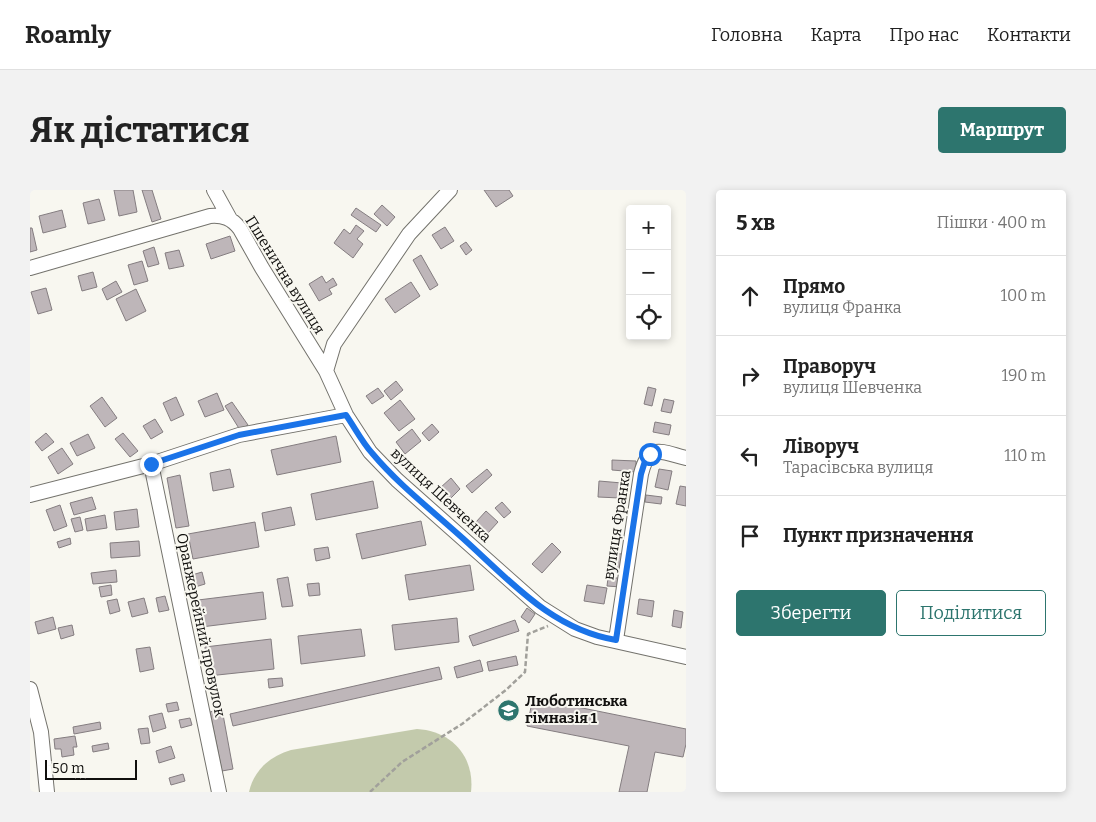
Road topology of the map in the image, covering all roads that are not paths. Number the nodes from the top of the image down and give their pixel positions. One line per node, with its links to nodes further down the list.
1 (214, 190): 3 (street)
2 (450, 190): 5 (street)
3 (230, 219): 4 (street, Пшенична вулиця); 5 (street, Пшенична вулиця)
4 (30, 268)
5 (326, 371): 6 (street, вулиця Шевченка)
6 (346, 415): 8 (street); 10 (street, вулиця Шевченка)
7 (686, 458): 10 (street, вулиця Франка)
8 (151, 464): 9 (street); 14 (street, Оранжерейний провулок)
9 (30, 495)
10 (616, 640): 11 (street, вулиця Шевченка)
11 (686, 656)
12 (30, 689): 13 (street)
13 (47, 792)
14 (219, 792)

